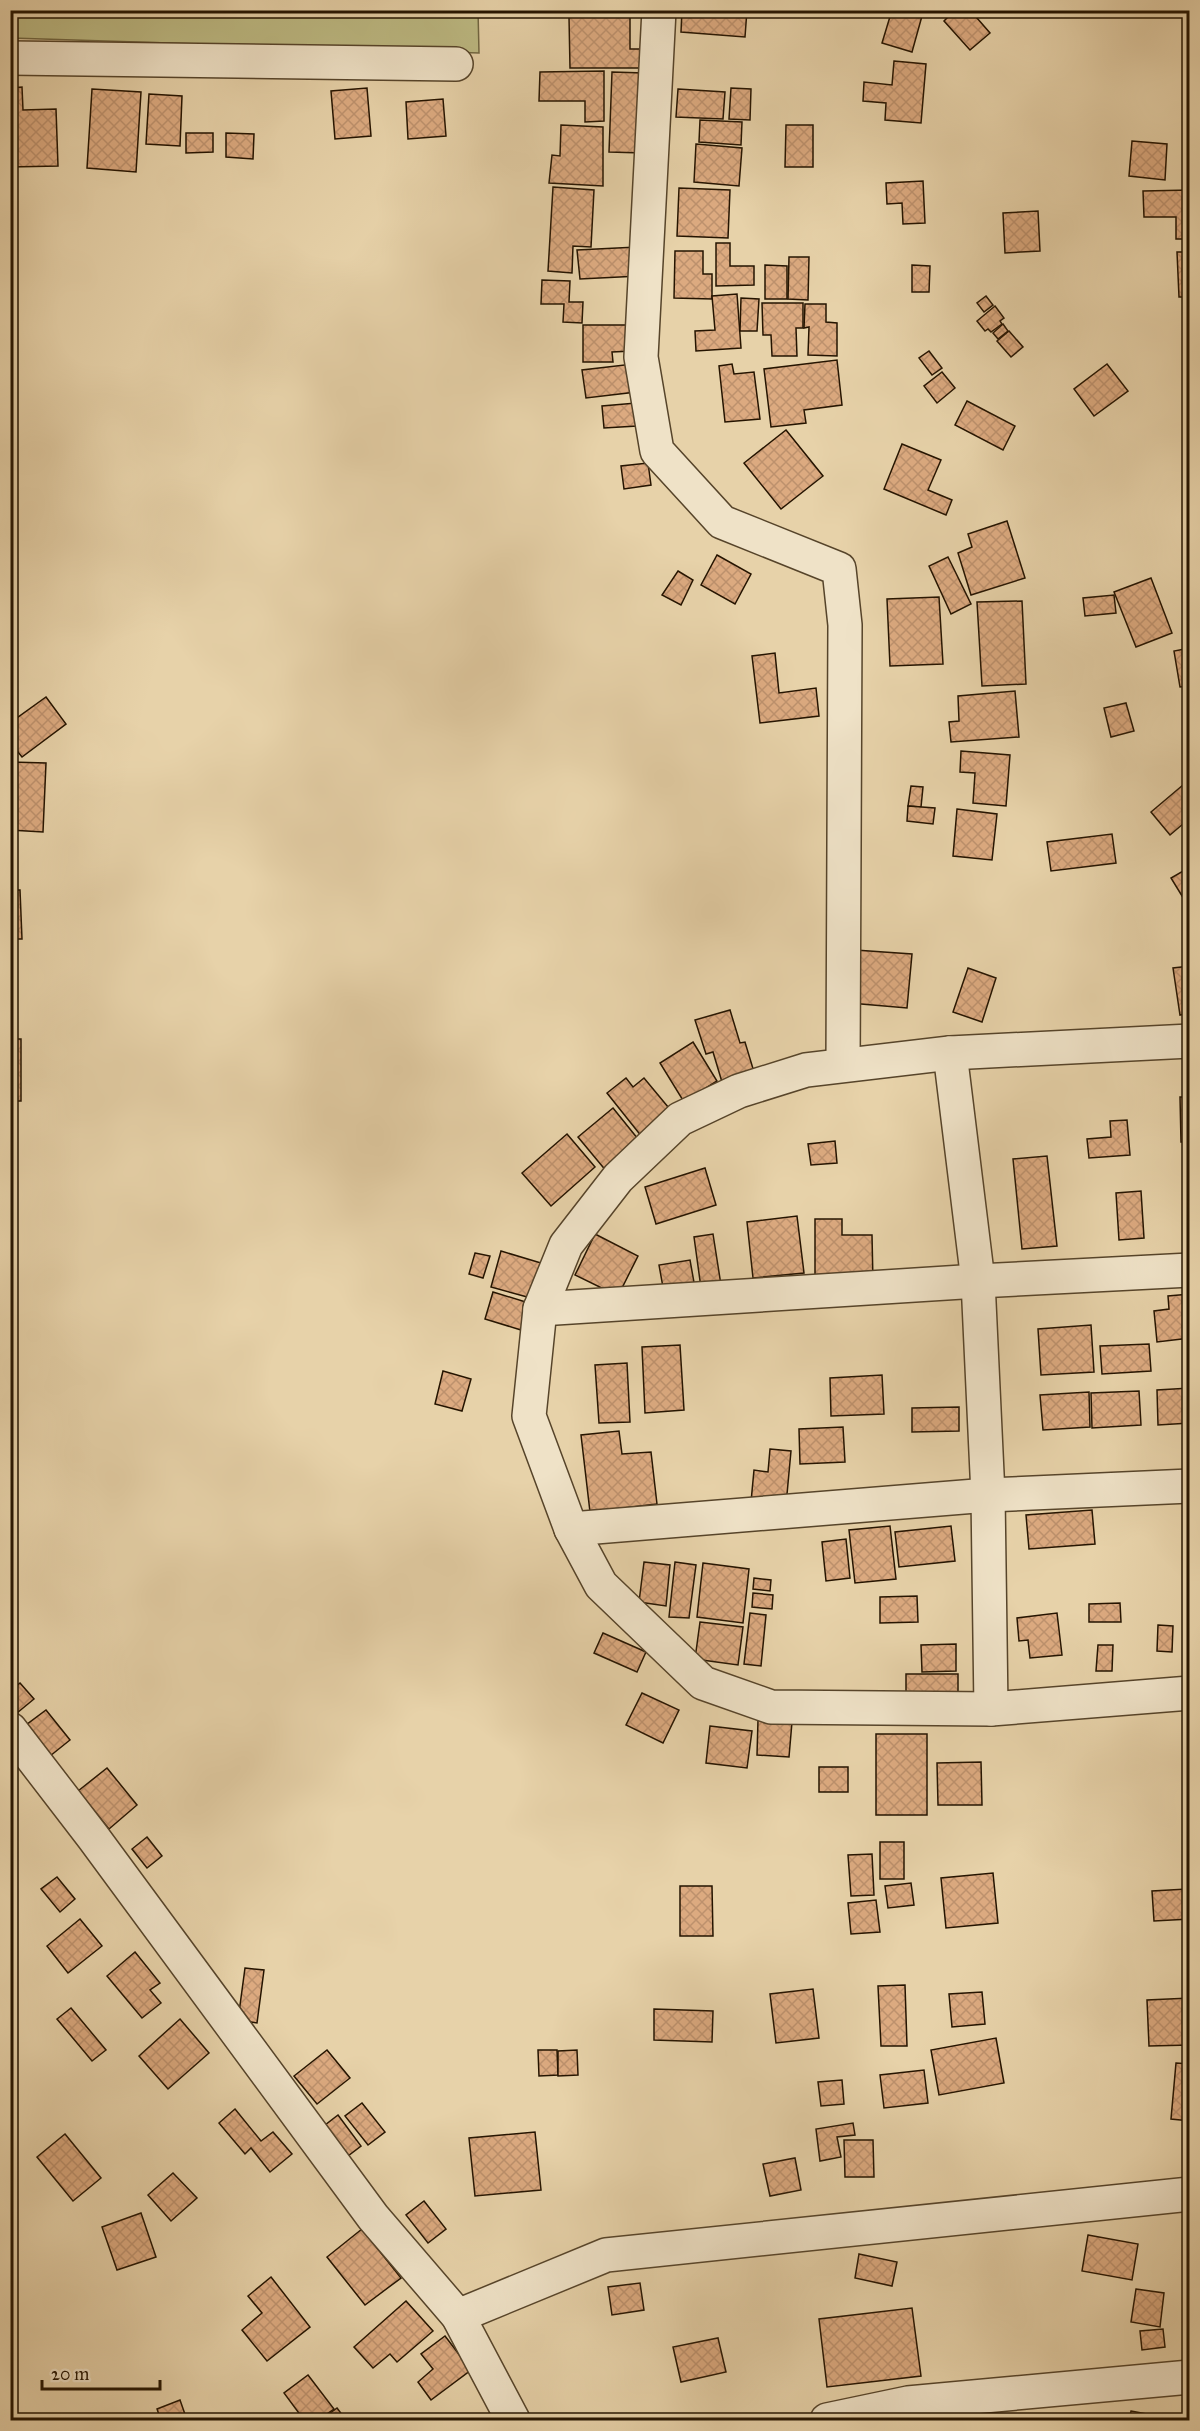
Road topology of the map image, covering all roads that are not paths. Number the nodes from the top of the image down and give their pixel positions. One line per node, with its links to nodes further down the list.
1 (659, 10): 6 (street)
2 (10, 58): 3 (street)
3 (456, 64)
4 (1190, 1041): 5 (street)
5 (950, 1053): 6 (street); 8 (street)
6 (843, 1065): 9 (street)
7 (1190, 1270): 8 (street)
8 (978, 1281): 9 (street); 11 (street)
9 (540, 1309): 12 (street)
10 (1190, 1486): 11 (street)
11 (988, 1495): 12 (street); 14 (street)
12 (571, 1529): 14 (street)
13 (1190, 1693): 14 (street)
14 (991, 1709)
15 (10, 1729): 17 (street)
16 (1190, 2194): 17 (street)
17 (458, 2316): 20 (street)
18 (1190, 2377): 19 (street)
19 (908, 2412): 21 (street)
20 (513, 2421)
21 (827, 2421)

